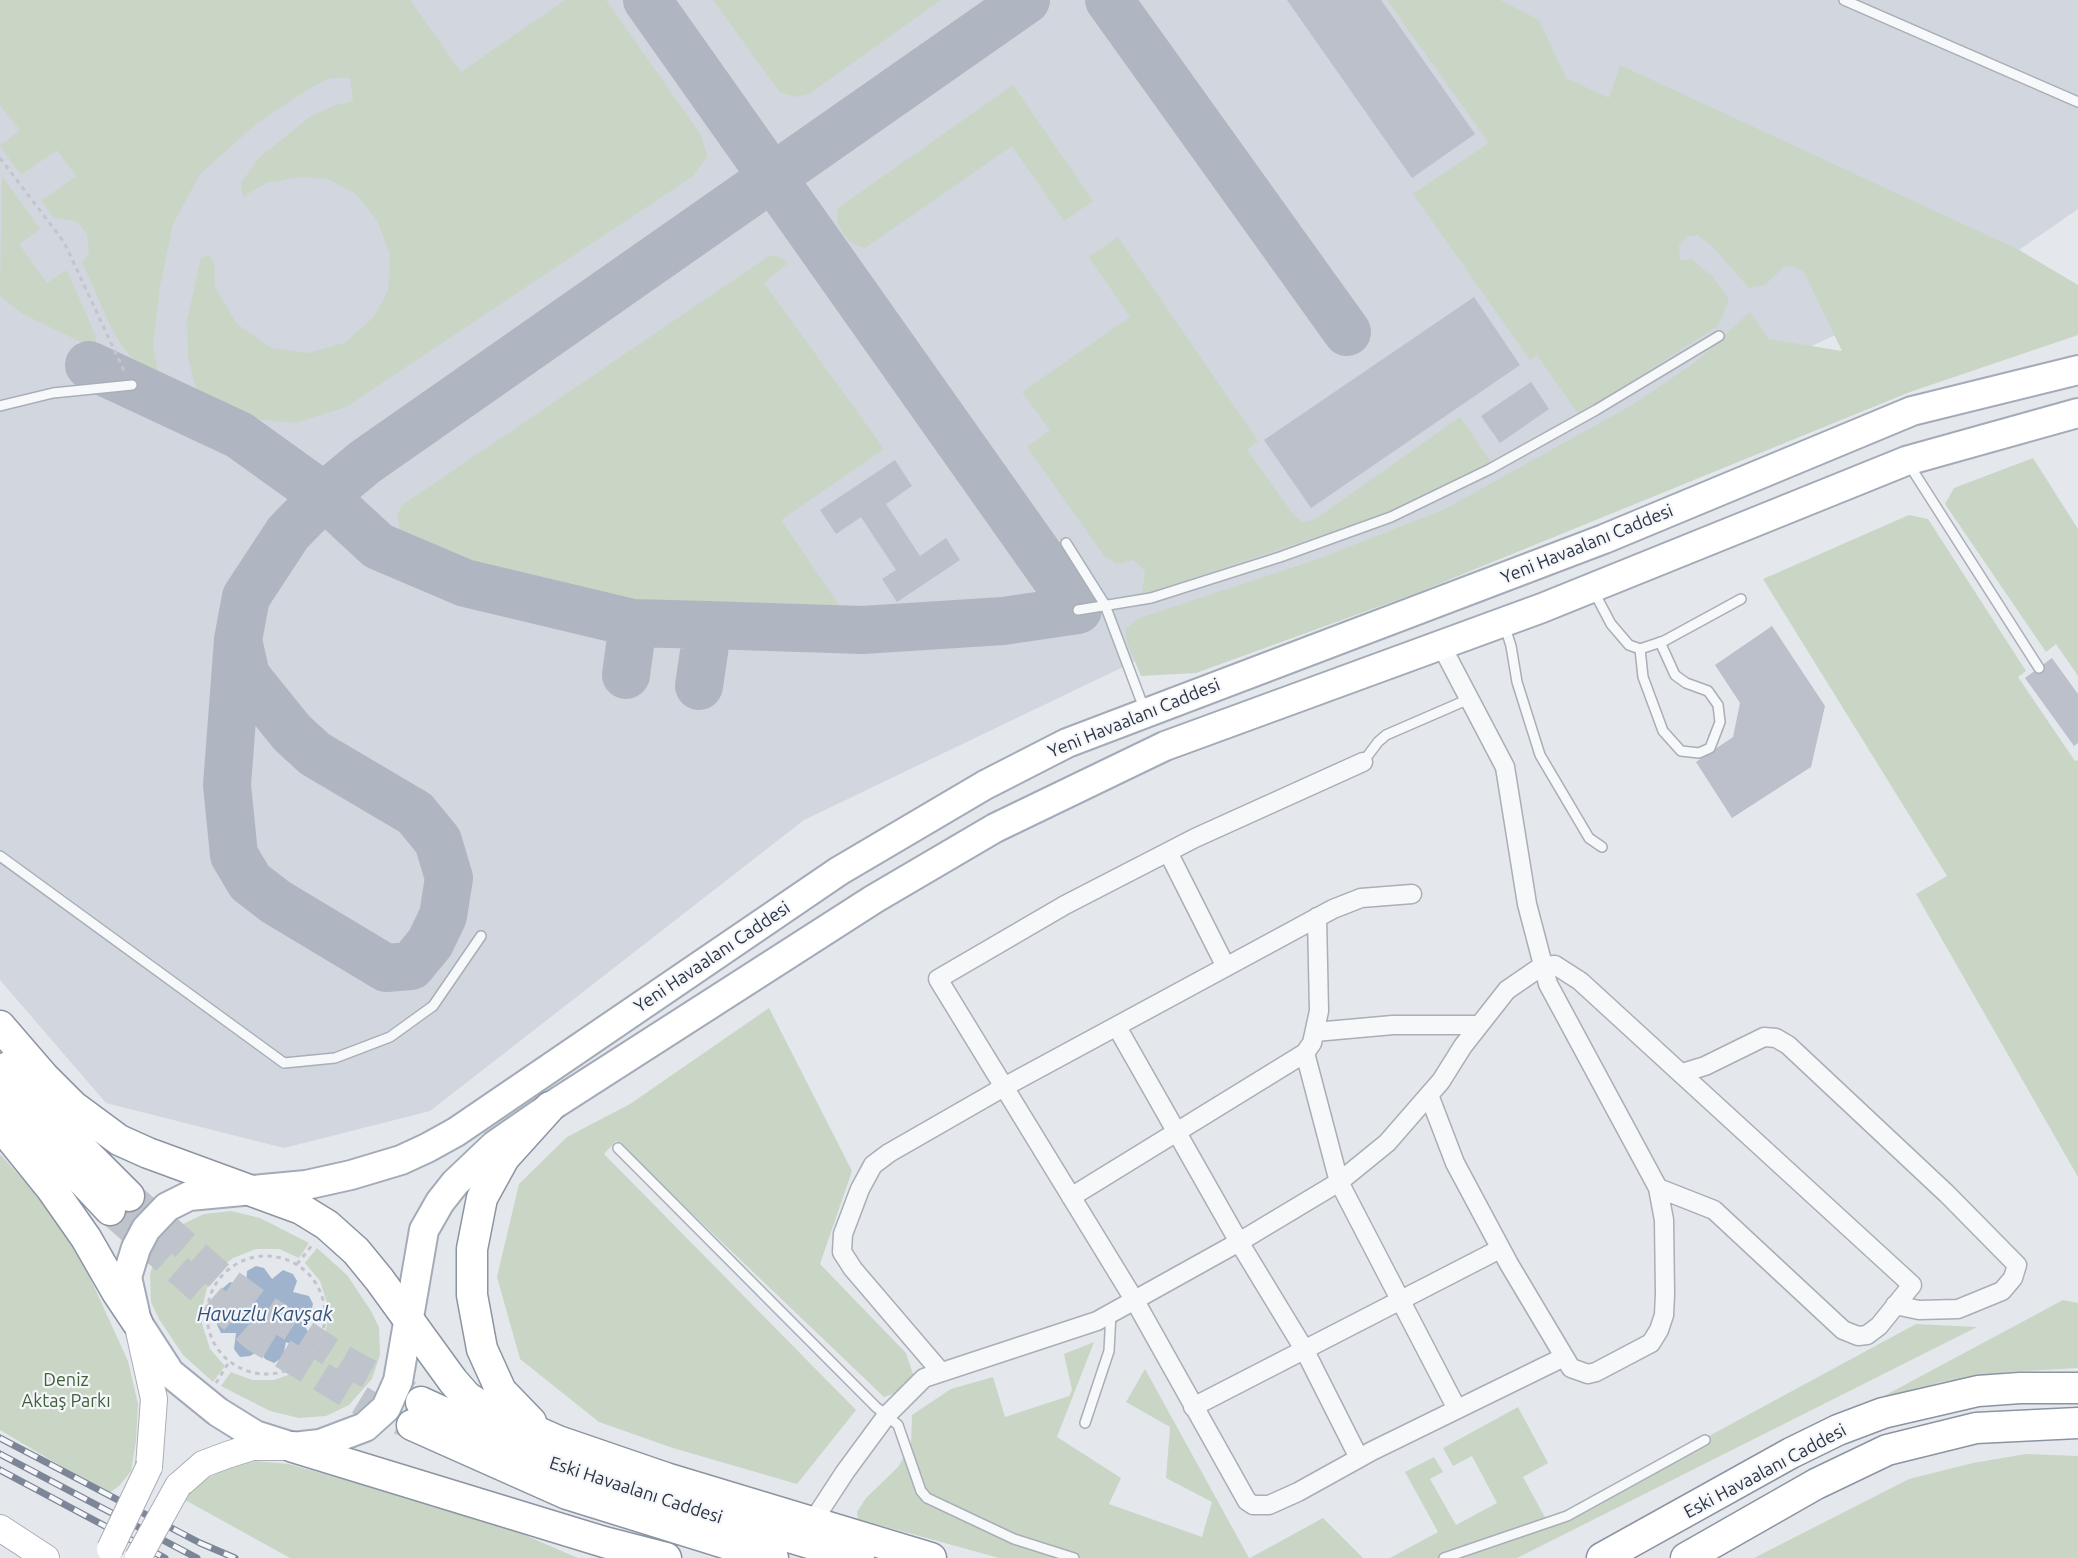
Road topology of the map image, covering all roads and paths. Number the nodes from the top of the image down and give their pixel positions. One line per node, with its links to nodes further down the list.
1 (1844, 0): 2 (lane)
2 (2078, 102)
3 (0, 158): 6 (path)
4 (1719, 336): 14 (lane)
5 (2078, 370): 10 (main road, Yeni Havaalanı Caddesi)
6 (132, 385): 7 (lane)
7 (0, 406)
8 (2078, 413): 9 (main road, Yeni Havaalanı Caddesi)
9 (1906, 461): 12 (main road, Yeni Havaalanı Caddesi); 21 (lane)
10 (1604, 538): 12 (main road); 15 (main road, Yeni Havaalanı Caddesi)
11 (1066, 543): 14 (lane)
12 (1605, 583): 17 (main road, Yeni Havaalanı Caddesi); 20 (lane)
13 (1741, 599): 18 (lane)
14 (1105, 605): 16 (lane); 23 (lane)
15 (1426, 608): 19 (main road); 23 (main road, Yeni Havaalanı Caddesi)
16 (1078, 610)
17 (1503, 622): 19 (main road, Yeni Havaalanı Caddesi); 25 (lane)
18 (1660, 642): 20 (lane); 20 (lane)
19 (1441, 645): 22 (street); 43 (main road, Yeni Havaalanı Caddesi)
20 (1640, 649)
21 (2039, 668)
22 (1469, 699): 24 (lane); 31 (street)
23 (1145, 712): 49 (main road, Yeni Havaalanı Caddesi)
24 (1363, 762): 26 (street)
25 (1602, 847)
26 (1168, 852): 32 (street); 40 (street)
27 (0, 856): 30 (lane)
28 (1413, 894): 29 (street)
29 (1317, 917): 32 (street); 36 (street)
30 (481, 936)
31 (1542, 966): 33 (street); 39 (street); 48 (street)
32 (1226, 967): 35 (street)
33 (1479, 1025): 36 (street); 42 (street)
34 (0, 1026): 49 (highway)
35 (1117, 1027): 40 (street); 45 (street)
36 (1315, 1032): 37 (street)
37 (1305, 1053): 45 (street); 47 (street)
38 (0, 1057): 41 (highway)
39 (1682, 1072): 55 (street); 55 (street)
40 (1004, 1087): 50 (street); 62 (street)
41 (0, 1093)
42 (1429, 1095): 47 (street); 52 (street)
43 (550, 1107): 57 (main road, Yeni Havaalanı Caddesi); 71 (highway)
44 (0, 1125): 58 (highway)
45 (1176, 1132): 50 (street); 51 (street)
46 (618, 1148): 67 (lane)
47 (1339, 1182): 51 (street); 54 (street)
48 (1658, 1188): 55 (street); 60 (street)
49 (254, 1191): 57 (highway); 58 (main road, Yeni Havaalanı Caddesi)
50 (1071, 1197): 53 (street)
51 (1239, 1242): 53 (street); 59 (street)
52 (1500, 1249): 54 (street); 60 (street)
53 (1135, 1301): 56 (street); 65 (street)
54 (1400, 1301): 59 (street); 66 (street)
55 (1895, 1305)
56 (1111, 1313): 62 (street); 68 (lane)
57 (407, 1318): 71 (highway); 72 (main road, Yeni Havaalanı Caddesi)
58 (137, 1322): 72 (main road, Yeni Havaalanı Caddesi); 76 (main road, bridge)
59 (1304, 1349): 65 (street); 73 (street)
60 (1562, 1358): 66 (street)
61 (229, 1362): 61 (path); 64 (path)
62 (941, 1372): 67 (street)
63 (2078, 1388): 85 (highway, Eski Havaalanı Caddesi)
64 (221, 1390)
65 (1193, 1407): 73 (street)
66 (1457, 1409): 73 (street)
67 (887, 1415): 74 (street); 83 (lane)
68 (1085, 1423)
69 (2078, 1423): 86 (highway, Eski Havaalanı Caddesi)
70 (1705, 1440): 84 (lane)
71 (558, 1441): 74 (highway)
72 (292, 1447): 78 (main road, bridge); 79 (highway)
73 (1359, 1458)
74 (813, 1521): 82 (highway)
75 (0, 1528): 77 (main road)
76 (105, 1553)
77 (46, 1558)
78 (138, 1558)
79 (666, 1558)
80 (773, 1558): 81 (highway, Eski Havaalanı Caddesi)
81 (859, 1558)
82 (931, 1558)
83 (1074, 1558)
84 (1444, 1558)
85 (1602, 1558)
86 (1686, 1558)

